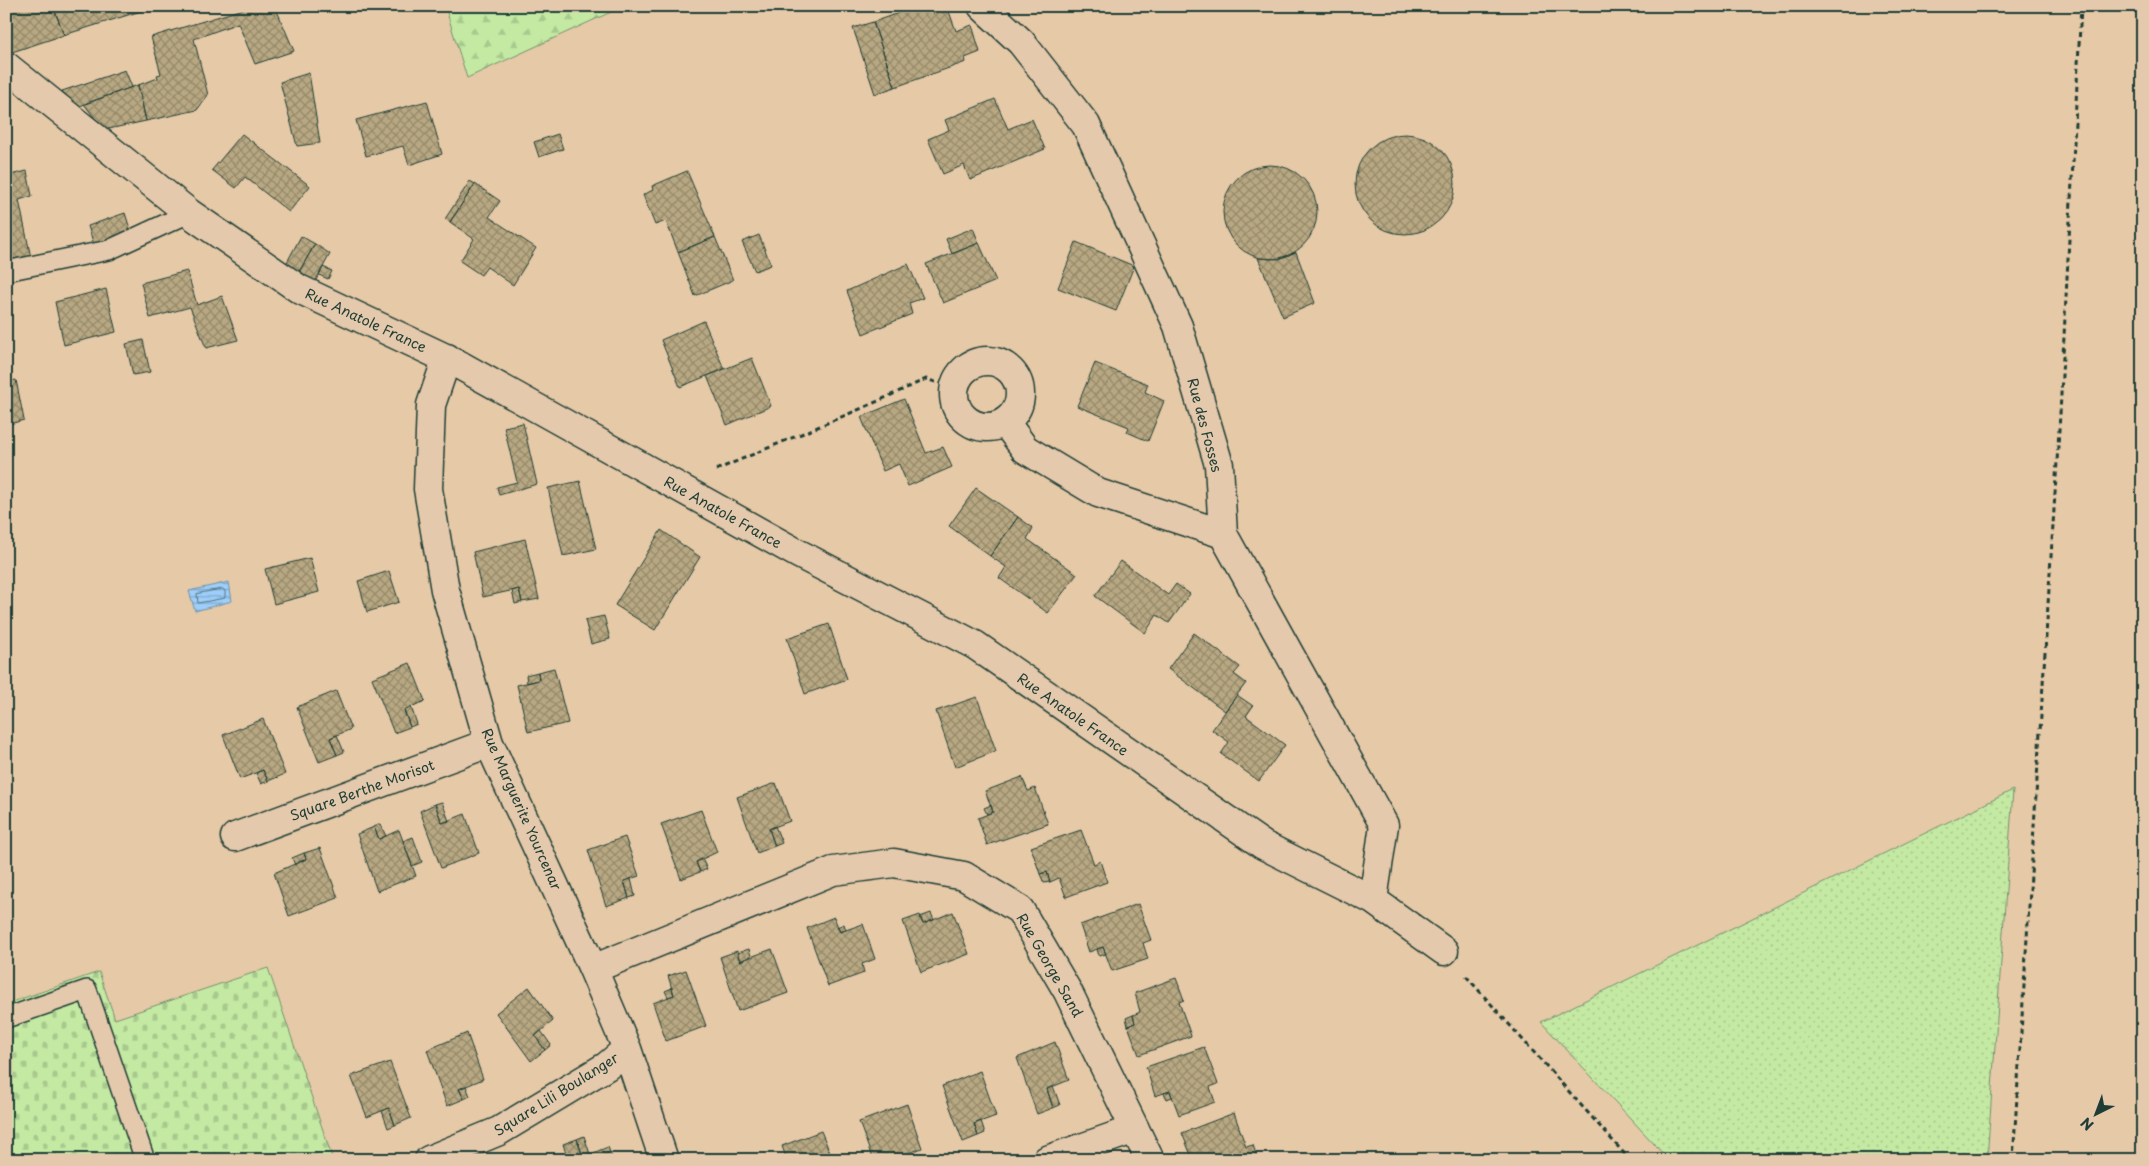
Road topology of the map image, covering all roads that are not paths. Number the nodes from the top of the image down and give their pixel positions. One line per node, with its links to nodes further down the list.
1 (982, 6): 7 (street, Rue des Fosses)
2 (6, 66): 3 (street, Rue Anatole France)
3 (189, 212): 4 (lane); 5 (street, Rue Anatole France)
4 (6, 272)
5 (447, 358): 8 (street, Rue Marguerite Yourcenar); 10 (street, Rue Anatole France)
6 (1005, 422): 6 (street); 7 (street)
7 (1223, 534): 10 (street, Rue des Fosses)
8 (490, 743): 9 (street, Square Berthe Morisot); 12 (street, Rue Marguerite Yourcenar)
9 (235, 837)
10 (1373, 900): 11 (street, Rue Anatole France)
11 (1444, 951)
12 (593, 969): 14 (street, Rue Marguerite Yourcenar); 15 (street, Rue George Sand)
13 (6, 1018): 16 (lane)
14 (627, 1049): 17 (street, Square Lili Boulanger); 18 (street, Rue Marguerite Yourcenar)
15 (1135, 1130): 19 (street); 20 (street, Rue George Sand)
16 (145, 1160)
17 (429, 1160)
18 (664, 1160)
19 (1046, 1160)
20 (1150, 1160)

